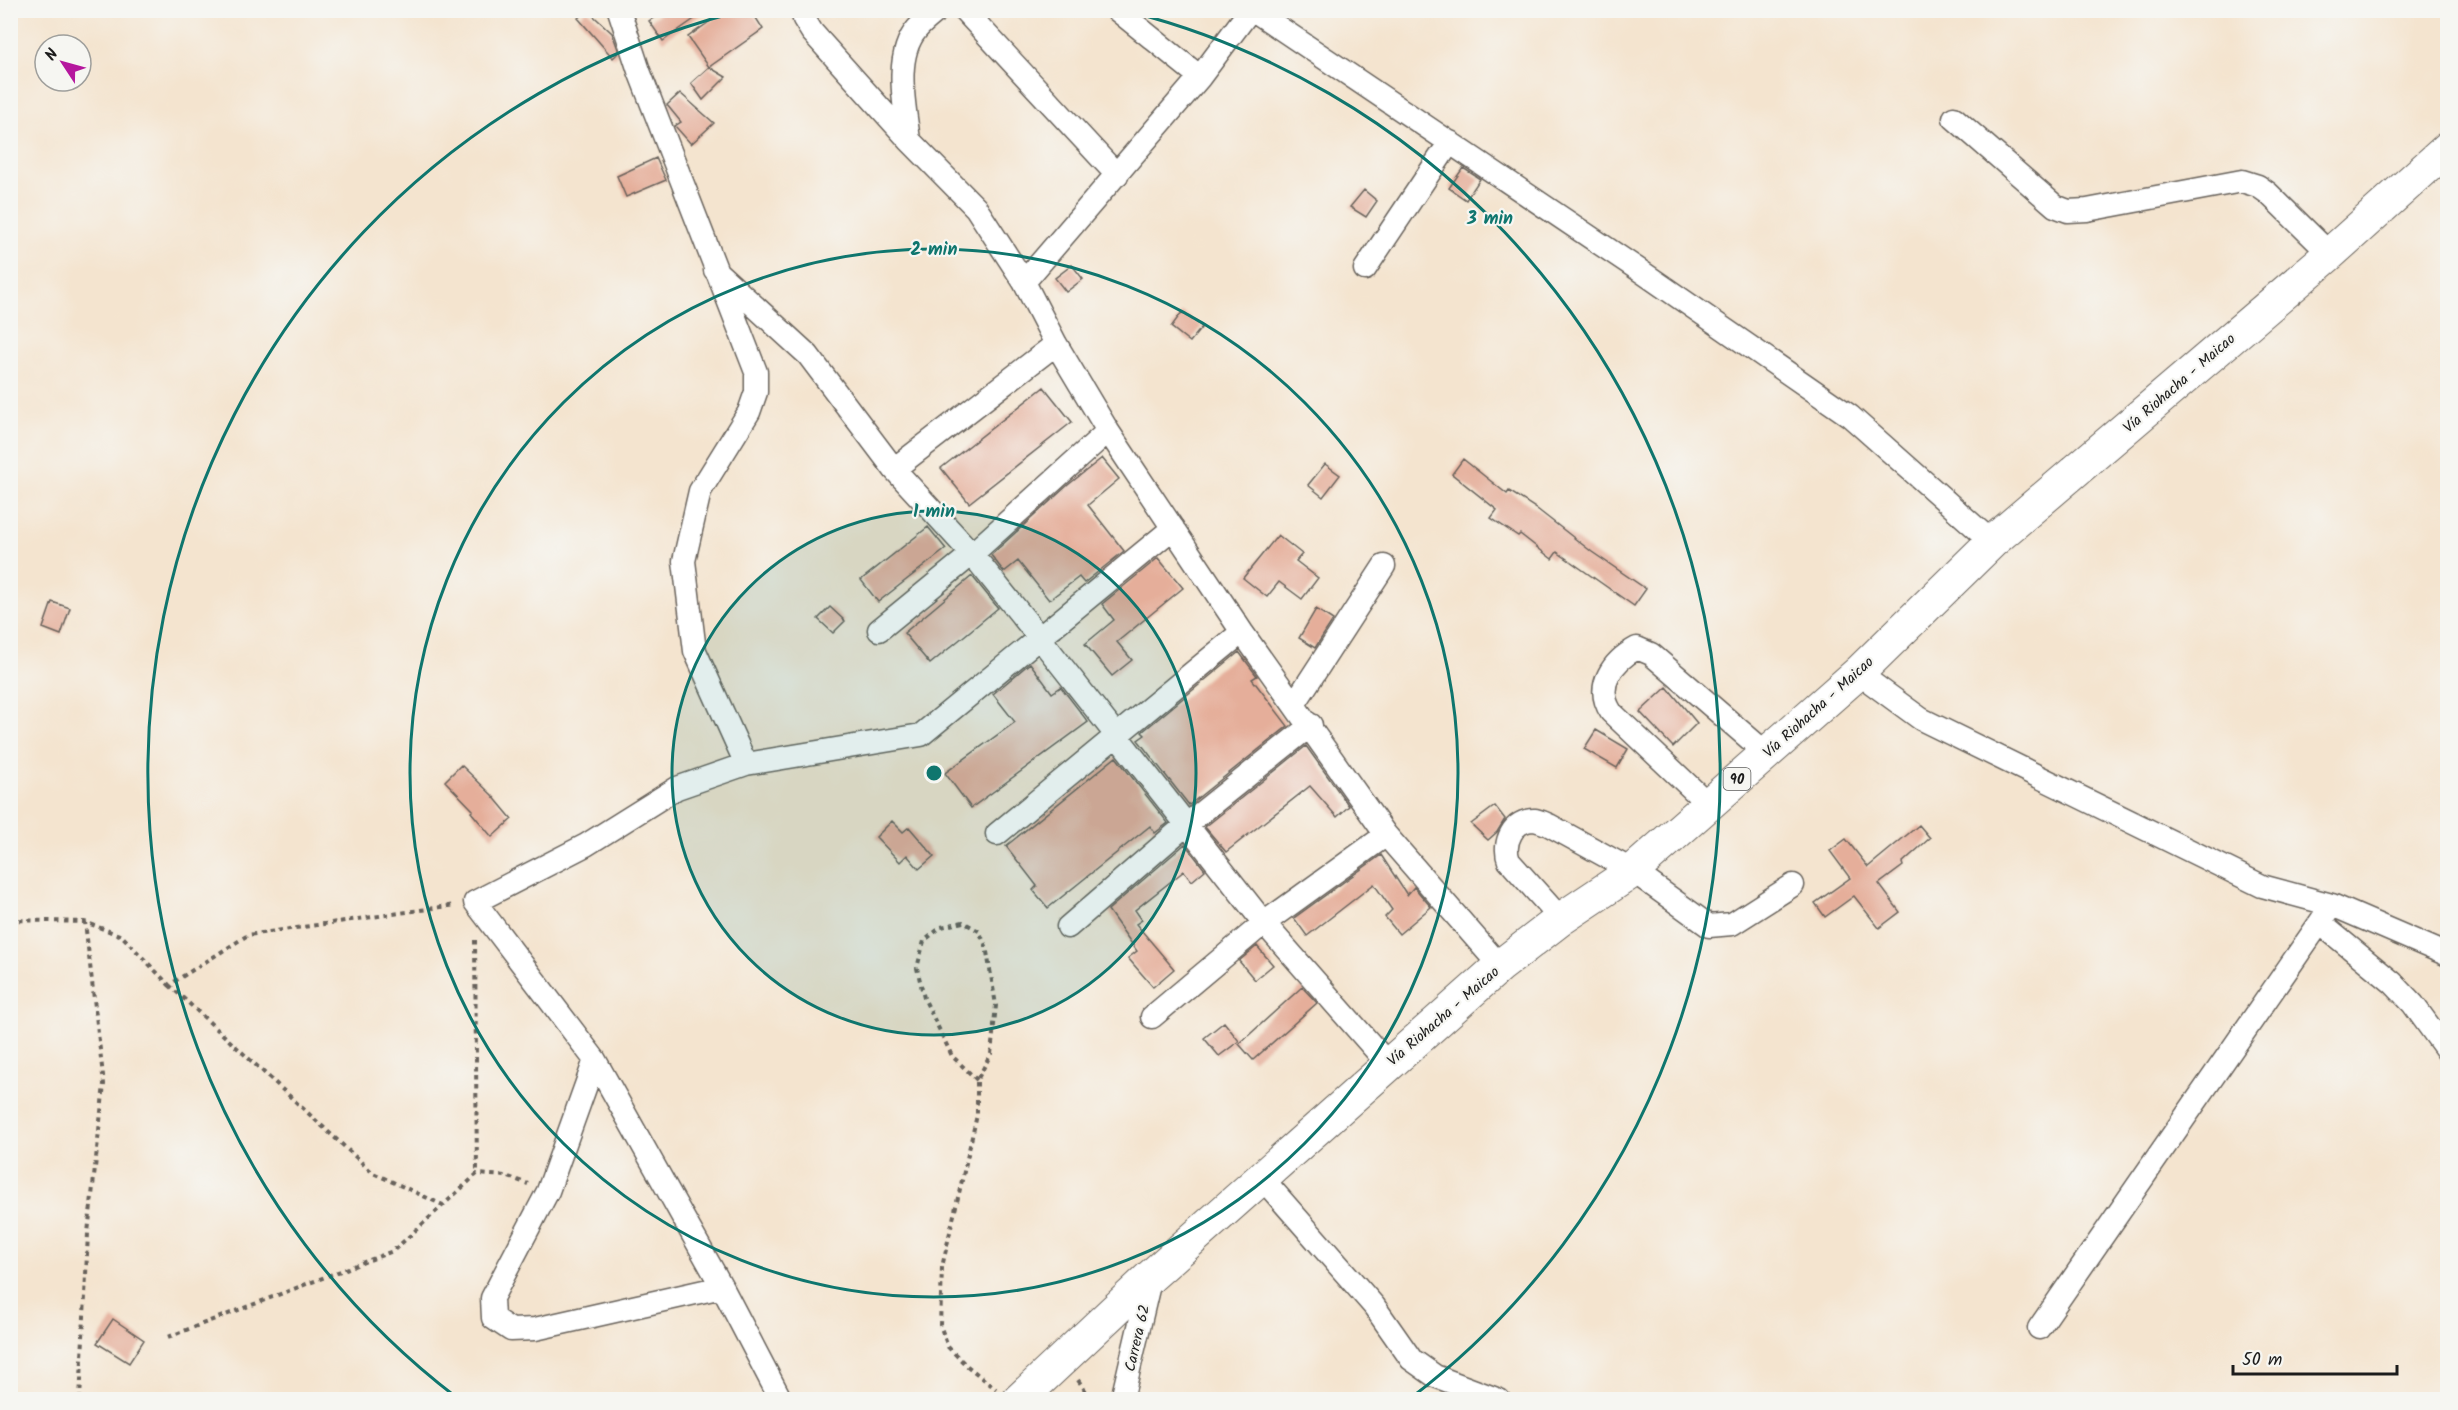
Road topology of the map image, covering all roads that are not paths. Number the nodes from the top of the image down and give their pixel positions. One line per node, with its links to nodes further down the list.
1 (619, 10): 15 (street)
2 (802, 10): 9 (street)
3 (938, 10): 9 (street)
4 (964, 10): 12 (street)
5 (1117, 10): 7 (street)
6 (1252, 10): 7 (street); 10 (street)
7 (1200, 77): 12 (street)
8 (1954, 118): 13 (street)
9 (909, 140): 16 (street)
10 (1450, 142): 14 (street); 21 (street)
11 (2448, 148): 13 (highway, Vía Riohacha - Maicao / 90)
12 (1117, 175): 16 (street)
13 (2330, 254): 21 (highway, Vía Riohacha - Maicao / 90)
14 (1365, 269)
15 (715, 270): 19 (street); 32 (street)
16 (1024, 282): 17 (street)
17 (1056, 344): 18 (street); 19 (street)
18 (1108, 431): 20 (street); 22 (street)
19 (894, 469): 22 (street)
20 (1173, 528): 25 (street); 26 (street)
21 (1992, 542): 27 (highway, Vía Riohacha - Maicao / 90)
22 (972, 554): 24 (street); 26 (street)
23 (1384, 566): 28 (street)
24 (879, 630)
25 (1242, 632): 28 (street); 30 (street)
26 (1039, 637): 30 (street); 32 (street)
27 (1858, 673): 31 (highway, Vía Riohacha - Maicao / 90); 39 (street)
28 (1295, 703): 29 (street)
29 (1311, 725): 34 (street); 36 (street)
30 (1116, 737): 34 (street); 35 (street)
31 (1766, 753): 33 (highway, Vía Riohacha - Maicao / 90); 33 (street)
32 (746, 764): 47 (street)
33 (1708, 804): 37 (highway, Vía Riohacha - Maicao / 90)
34 (1187, 824): 41 (street); 42 (street)
35 (997, 834)
36 (1386, 835): 41 (street); 44 (street)
37 (1633, 871): 38 (street); 40 (highway, Vía Riohacha - Maicao / 90); 40 (street)
38 (1792, 885)
39 (2326, 914): 43 (street); 46 (street); 52 (street)
40 (1561, 919): 44 (highway, Vía Riohacha - Maicao / 90)
41 (1264, 923): 45 (street); 48 (street)
42 (1068, 927)
43 (2448, 955)
44 (1500, 966): 48 (highway, Vía Riohacha - Maicao / 90)
45 (1152, 1017)
46 (2448, 1052)
47 (595, 1060): 51 (street); 51 (street)
48 (1388, 1064): 49 (highway, Vía Riohacha - Maicao / 90)
49 (1262, 1178): 50 (highway, Vía Riohacha - Maicao / 90); 56 (street)
50 (1151, 1276): 53 (highway, Vía Riohacha - Maicao / 90); 55 (street, Carrera 62)
51 (722, 1287): 54 (street)
52 (2039, 1328)
53 (1010, 1396)
54 (781, 1400)
55 (1124, 1400)
56 (1499, 1400)

